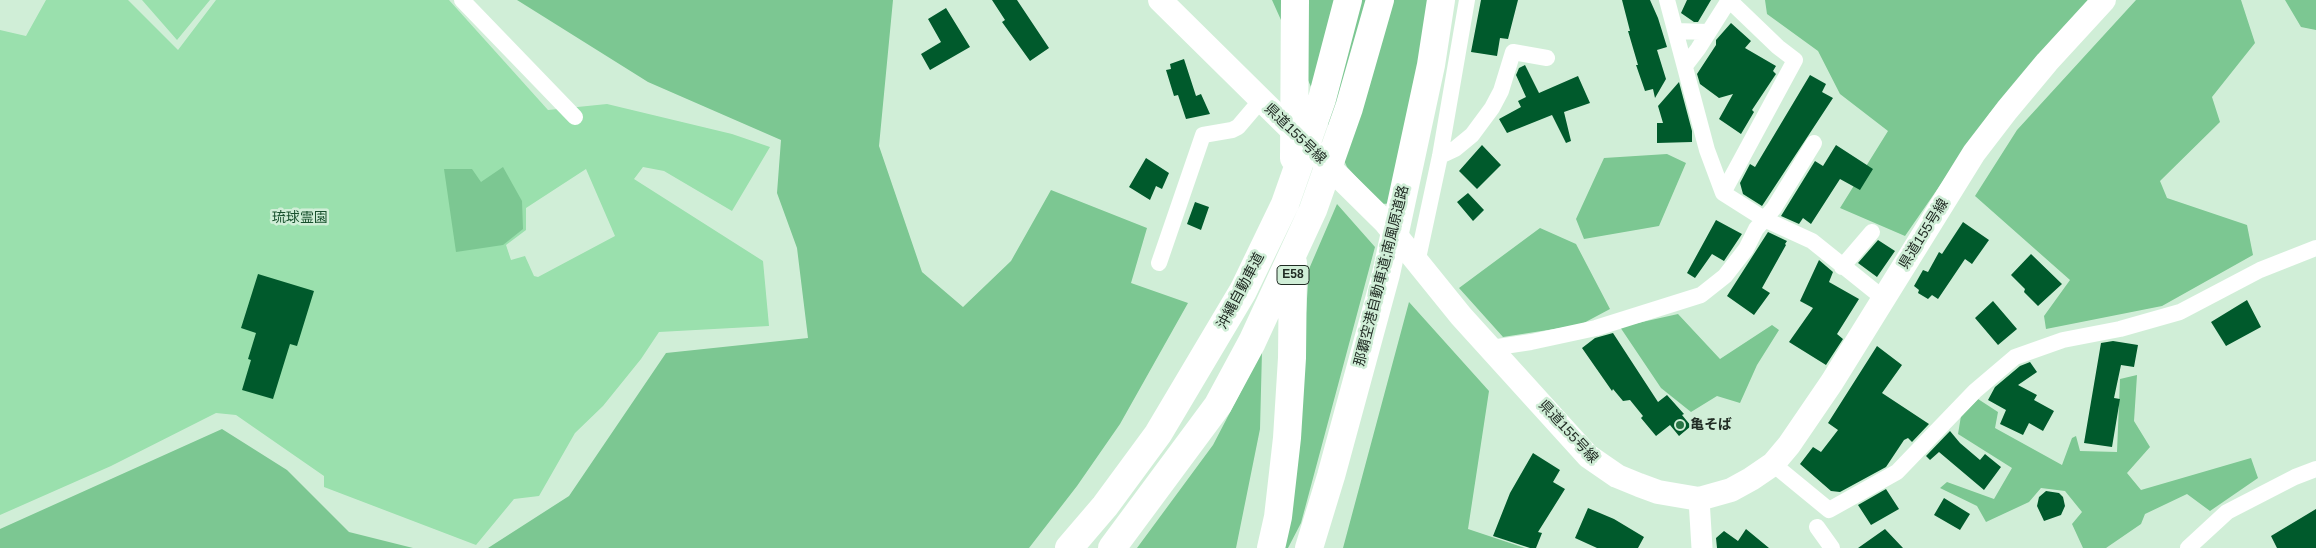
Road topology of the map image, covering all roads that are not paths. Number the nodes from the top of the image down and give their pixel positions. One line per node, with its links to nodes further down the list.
1 (462, 0): 16 (street)
2 (1160, 0): 15 (main road, 県道155号線)
3 (1295, 0): 34 (highway, E58)
4 (1348, 0): 32 (highway, 沖縄自動車道 / E58)
5 (1380, 0): 33 (highway, E58)
6 (1441, 0): 35 (highway, 那覇空港自動車道;南風原道路)
7 (1467, 0): 18 (street)
8 (1667, 0): 11 (street)
9 (1729, 0): 12 (street); 19 (street)
10 (2104, 0): 26 (main road, 県道155号線)
11 (1676, 31): 12 (street); 14 (street)
12 (1708, 32): 14 (street)
13 (1547, 58): 18 (street)
14 (1685, 66): 19 (street)
15 (1260, 100): 23 (street); 24 (main road, 県道155号線)
16 (575, 117)
17 (1814, 143): 20 (street)
18 (1440, 156): 24 (street)
19 (1723, 193): 20 (street)
20 (1764, 219): 25 (street); 27 (street)
21 (1872, 232): 25 (street)
22 (2316, 248): 28 (street)
23 (1159, 263)
24 (1417, 263): 27 (main road, 県道155号線)
25 (1842, 267): 26 (street)
26 (1883, 298): 28 (main road, 県道155号線)
27 (1491, 348): 30 (main road, 県道155号線)
28 (1773, 464): 30 (main road, 県道155号線)
29 (2316, 469): 38 (street)
30 (1699, 499): 36 (street)
31 (1817, 527): 37 (street)
32 (1069, 548)
33 (1112, 548)
34 (1271, 548)
35 (1309, 548)
36 (1702, 548)
37 (1832, 548)
38 (2188, 548)

